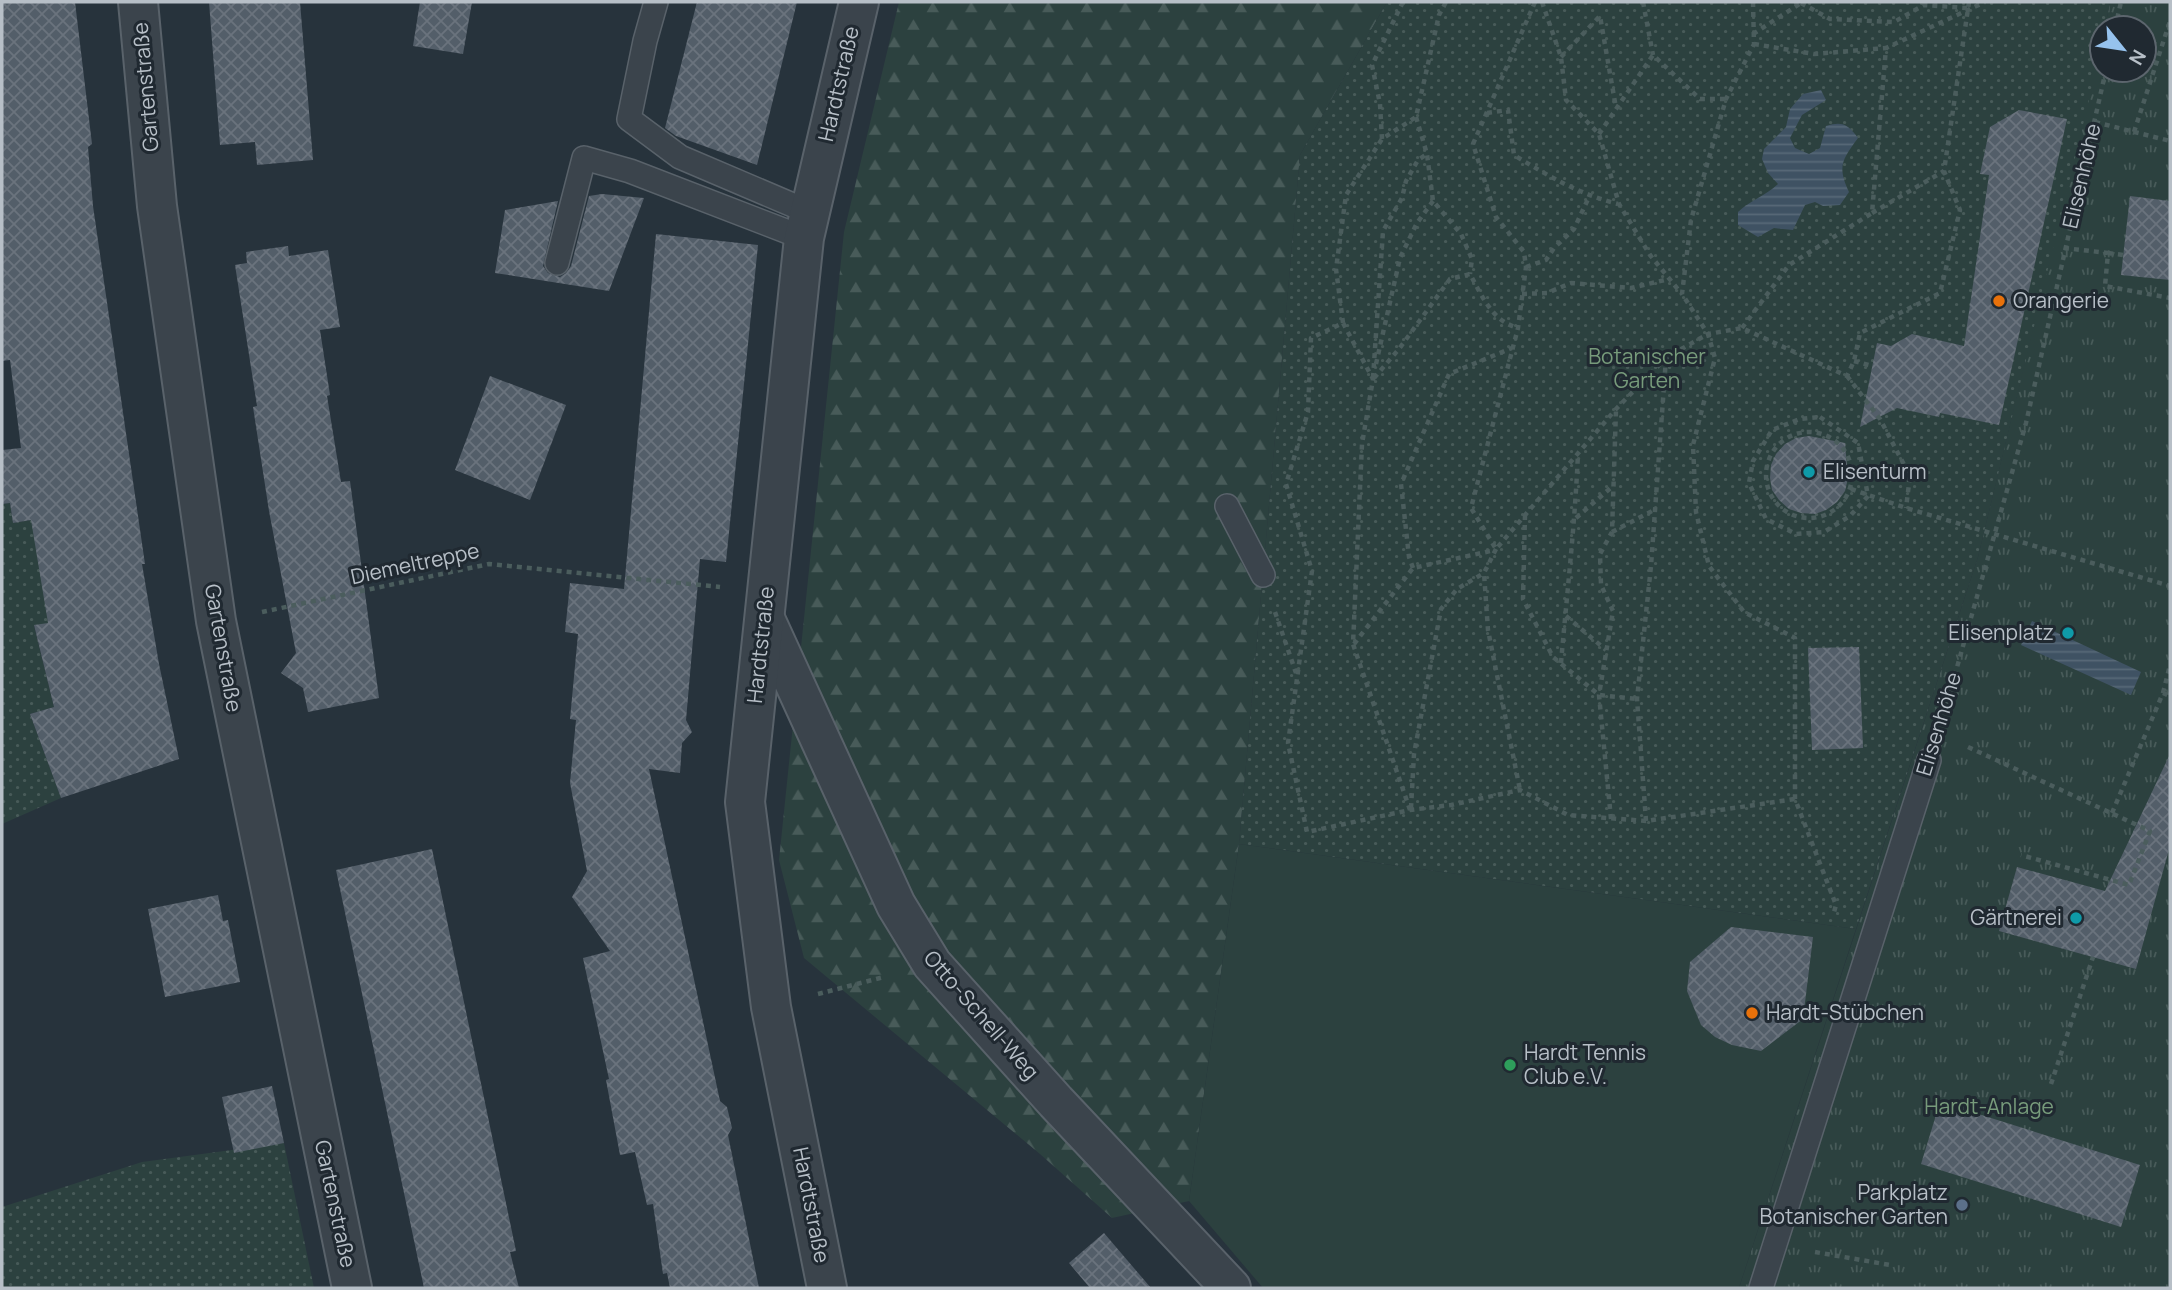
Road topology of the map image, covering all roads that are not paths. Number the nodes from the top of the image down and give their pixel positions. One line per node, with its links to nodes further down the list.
1 (138, 2): 10 (street, Gartenstraße)
2 (656, 2): 4 (lane)
3 (859, 2): 4 (street, Hardtstraße)
4 (806, 225): 5 (lane); 8 (street, Hardtstraße)
5 (557, 264)
6 (1227, 506): 7 (lane)
7 (1263, 575)
8 (765, 619): 11 (street, Hardtstraße); 12 (street, Otto-Schell-Weg)
9 (1929, 760): 13 (lane, Elisenhöhe)
10 (352, 1288)
11 (827, 1288)
12 (1231, 1288)
13 (1761, 1288)

